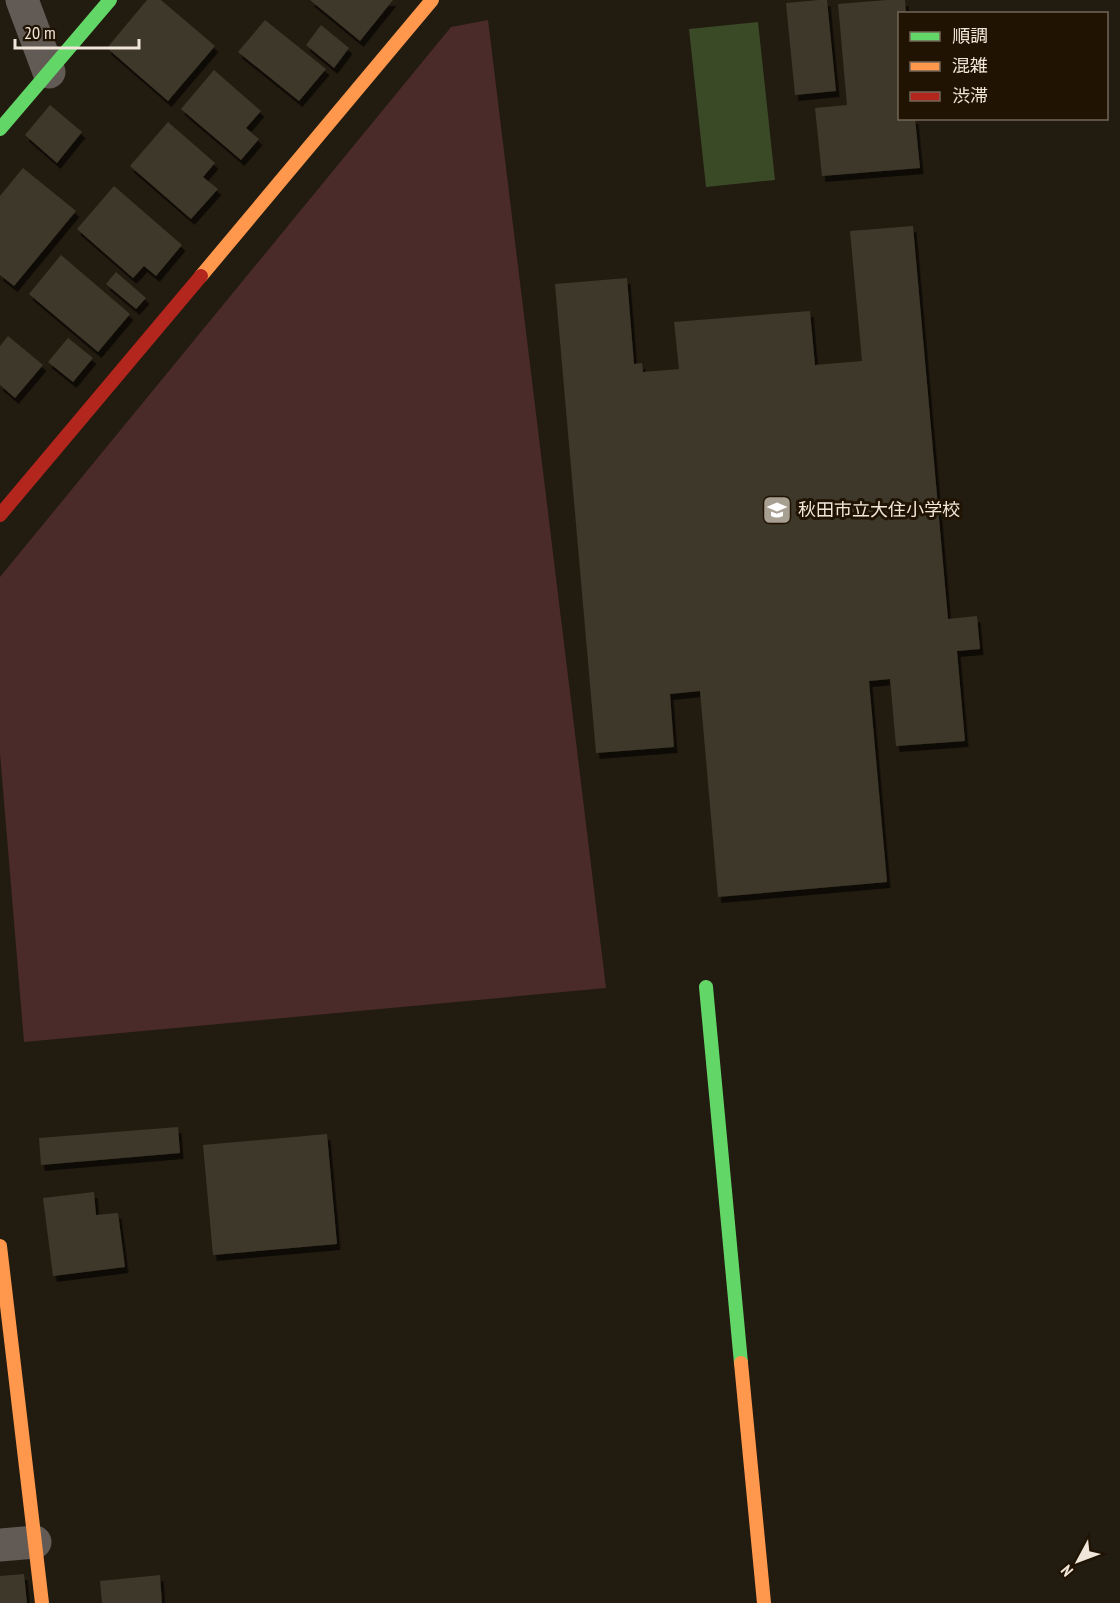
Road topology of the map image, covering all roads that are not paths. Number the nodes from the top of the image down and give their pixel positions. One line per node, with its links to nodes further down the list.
1 (22, 0): 4 (street)
2 (110, 0): 4 (street)
3 (432, 0): 6 (street)
4 (49, 72): 5 (street)
5 (0, 129)
6 (0, 515)
7 (706, 987): 13 (street)
8 (0, 1246): 9 (street)
9 (3, 1292): 10 (street)
10 (35, 1542): 11 (street); 12 (street)
11 (0, 1545)
12 (42, 1603)
13 (764, 1603)

